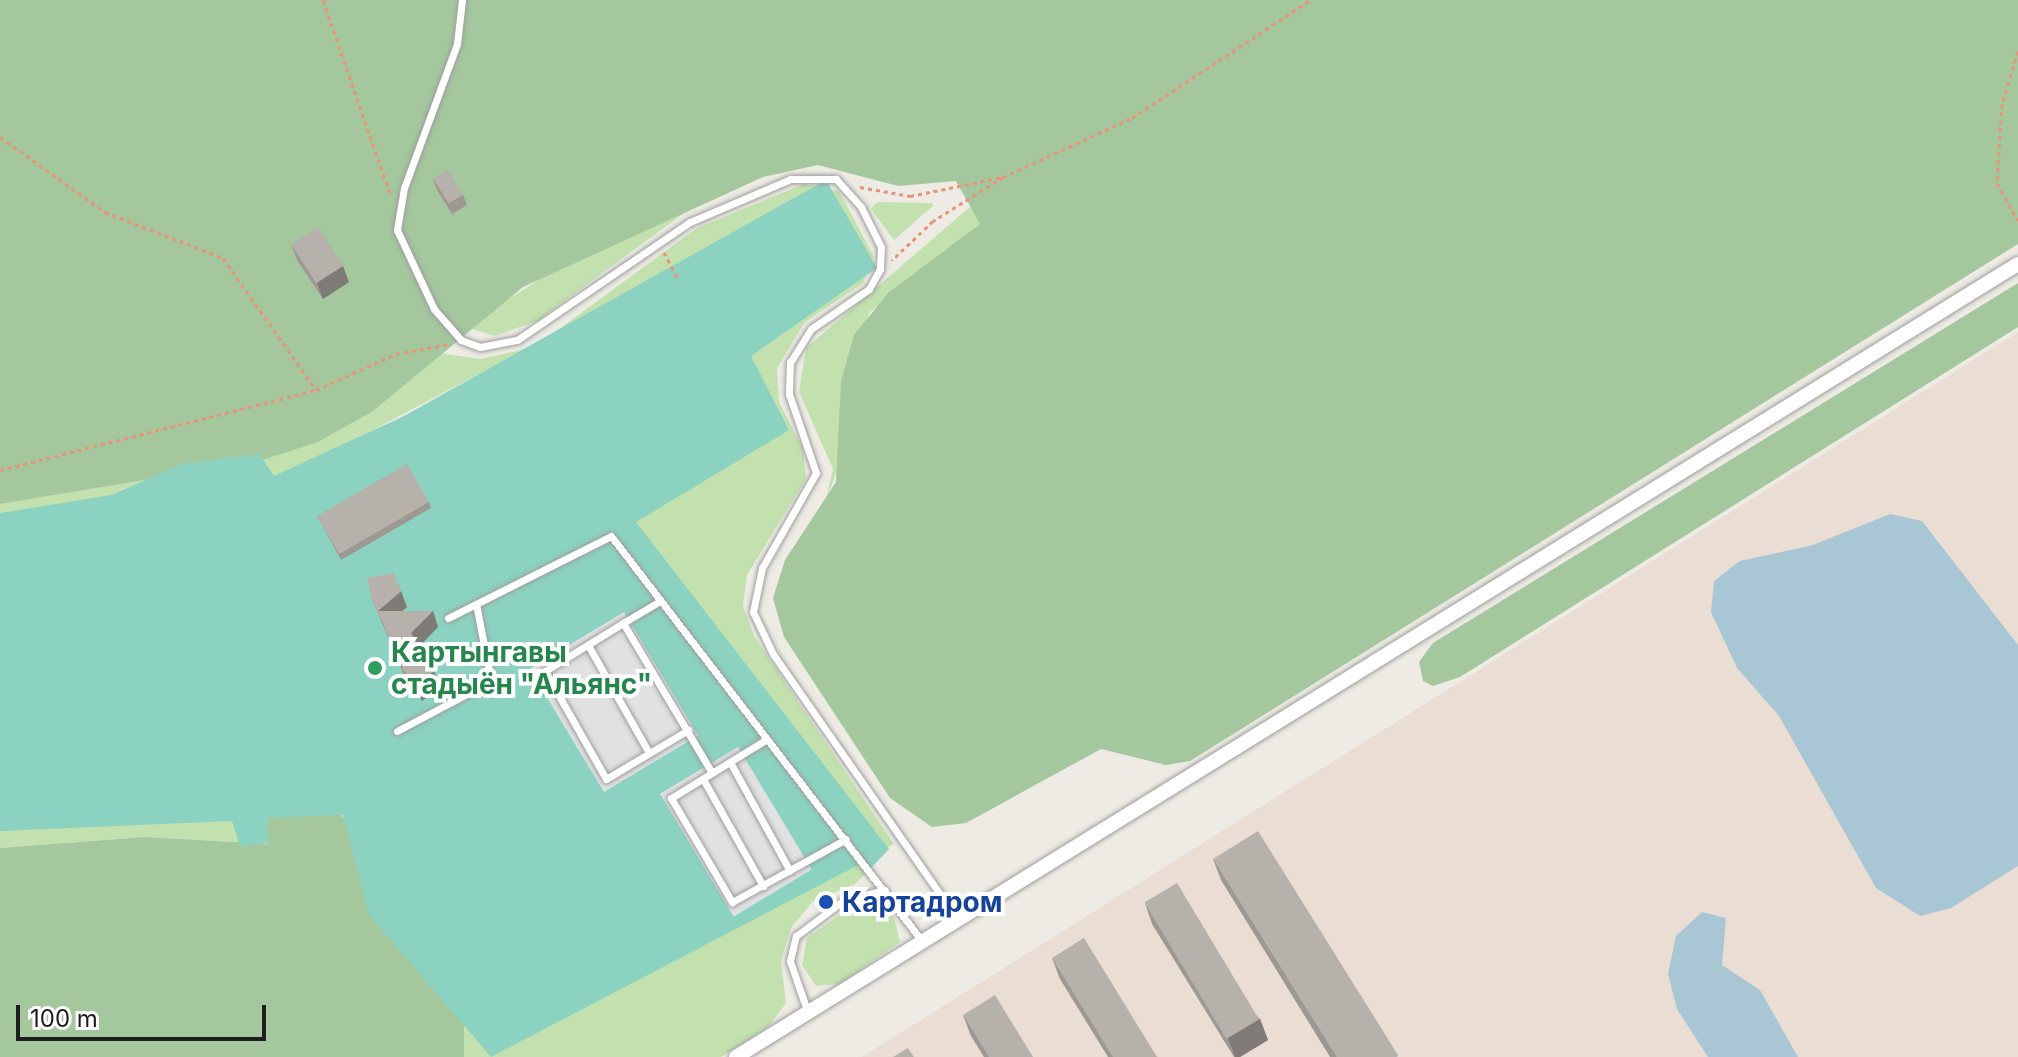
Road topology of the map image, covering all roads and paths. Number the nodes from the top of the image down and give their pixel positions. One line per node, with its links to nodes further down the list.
1 (323, 0): 8 (path)
2 (462, 0): 8 (lane)
3 (1310, 0): 6 (path)
4 (2018, 51): 9 (path)
5 (0, 137): 15 (path)
6 (1003, 177): 7 (path); 12 (path)
7 (836, 179): 12 (lane); 14 (lane)
8 (398, 213): 14 (lane)
9 (2018, 221)
10 (2018, 264): 33 (street)
11 (672, 267): 13 (path)
12 (877, 278): 33 (lane)
13 (679, 281)
14 (480, 347): 15 (path)
15 (316, 390): 16 (path)
16 (0, 470)
17 (660, 601): 18 (lane); 20 (lane); 24 (lane)
18 (476, 604): 19 (lane); 23 (lane)
19 (448, 618)
20 (623, 623): 21 (lane); 22 (lane)
21 (588, 645): 25 (lane); 25 (lane)
22 (688, 730): 25 (lane); 27 (lane)
23 (397, 731)
24 (767, 739): 26 (lane); 29 (lane)
25 (649, 753)
26 (730, 762): 27 (lane); 30 (lane)
27 (712, 773): 28 (lane)
28 (703, 779): 31 (lane); 31 (lane)
29 (846, 839): 30 (lane); 32 (lane)
30 (790, 871): 31 (lane)
31 (763, 886)
32 (885, 890): 34 (lane); 35 (lane)
33 (958, 921): 34 (street)
34 (923, 943): 35 (street)
35 (808, 1013): 36 (street)
36 (736, 1057)

